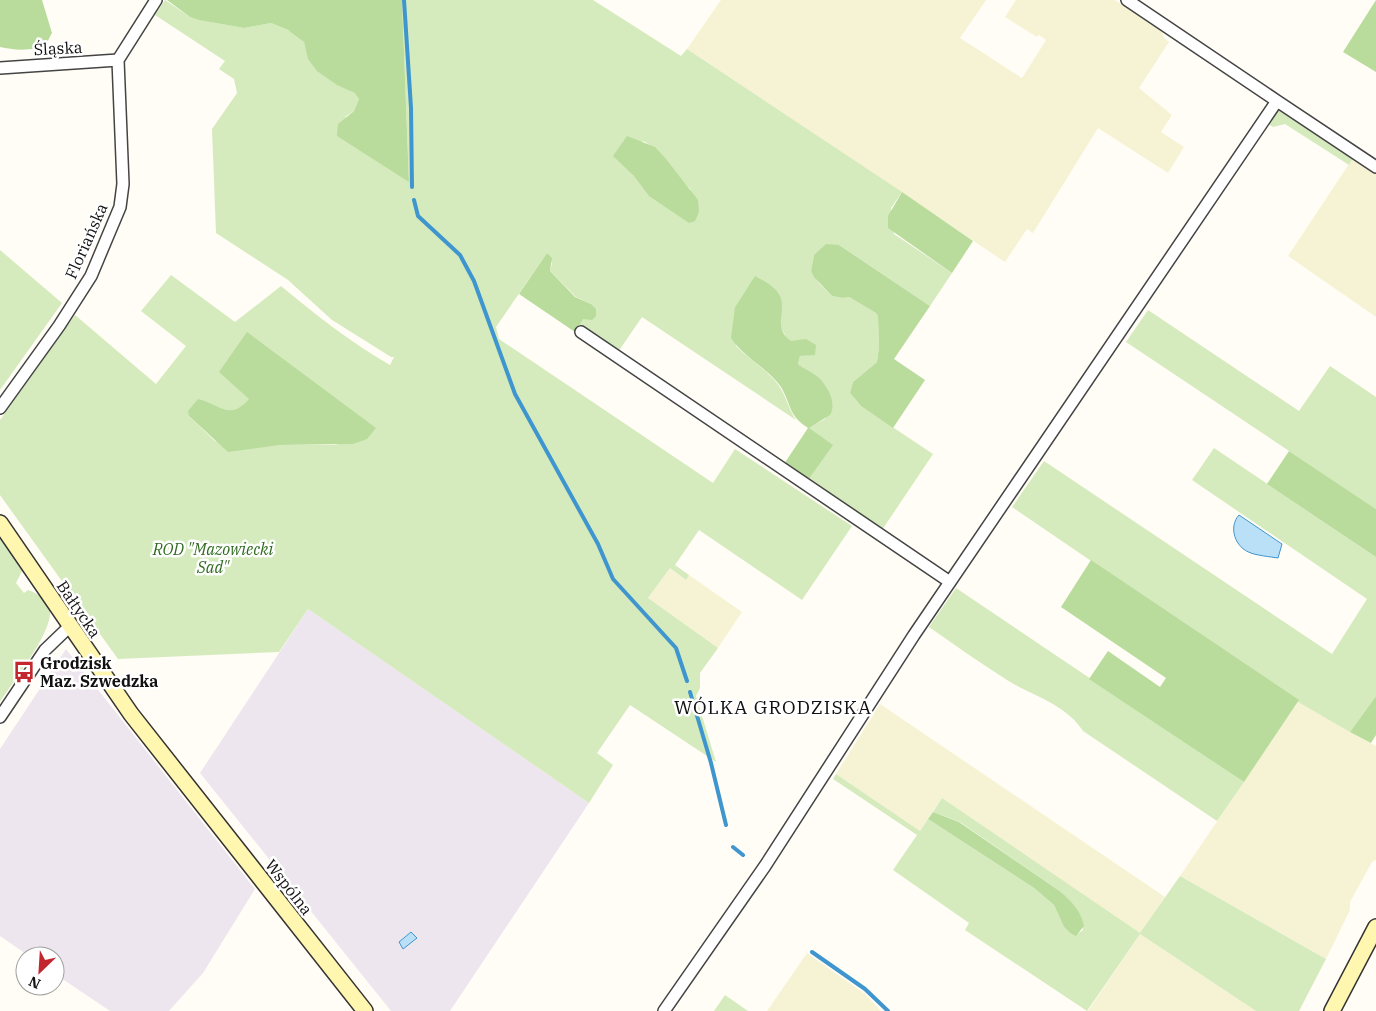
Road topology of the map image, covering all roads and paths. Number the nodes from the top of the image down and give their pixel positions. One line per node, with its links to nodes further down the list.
1 (156, 0): 3 (street)
2 (1128, 0): 5 (street)
3 (118, 60): 4 (street, Śląska); 8 (street, Floriańska)
4 (0, 68)
5 (1277, 101): 6 (street); 10 (street)
6 (1376, 167)
7 (581, 332): 10 (street)
8 (0, 408)
9 (0, 523): 11 (street, Bałtycka)
10 (950, 582): 16 (street)
11 (70, 626): 12 (street); 13 (street, Bałtycka)
12 (0, 717)
13 (186, 786): 15 (street, Wspólna)
14 (1376, 927): 17 (street)
15 (365, 1011)
16 (664, 1011)
17 (1332, 1011)

